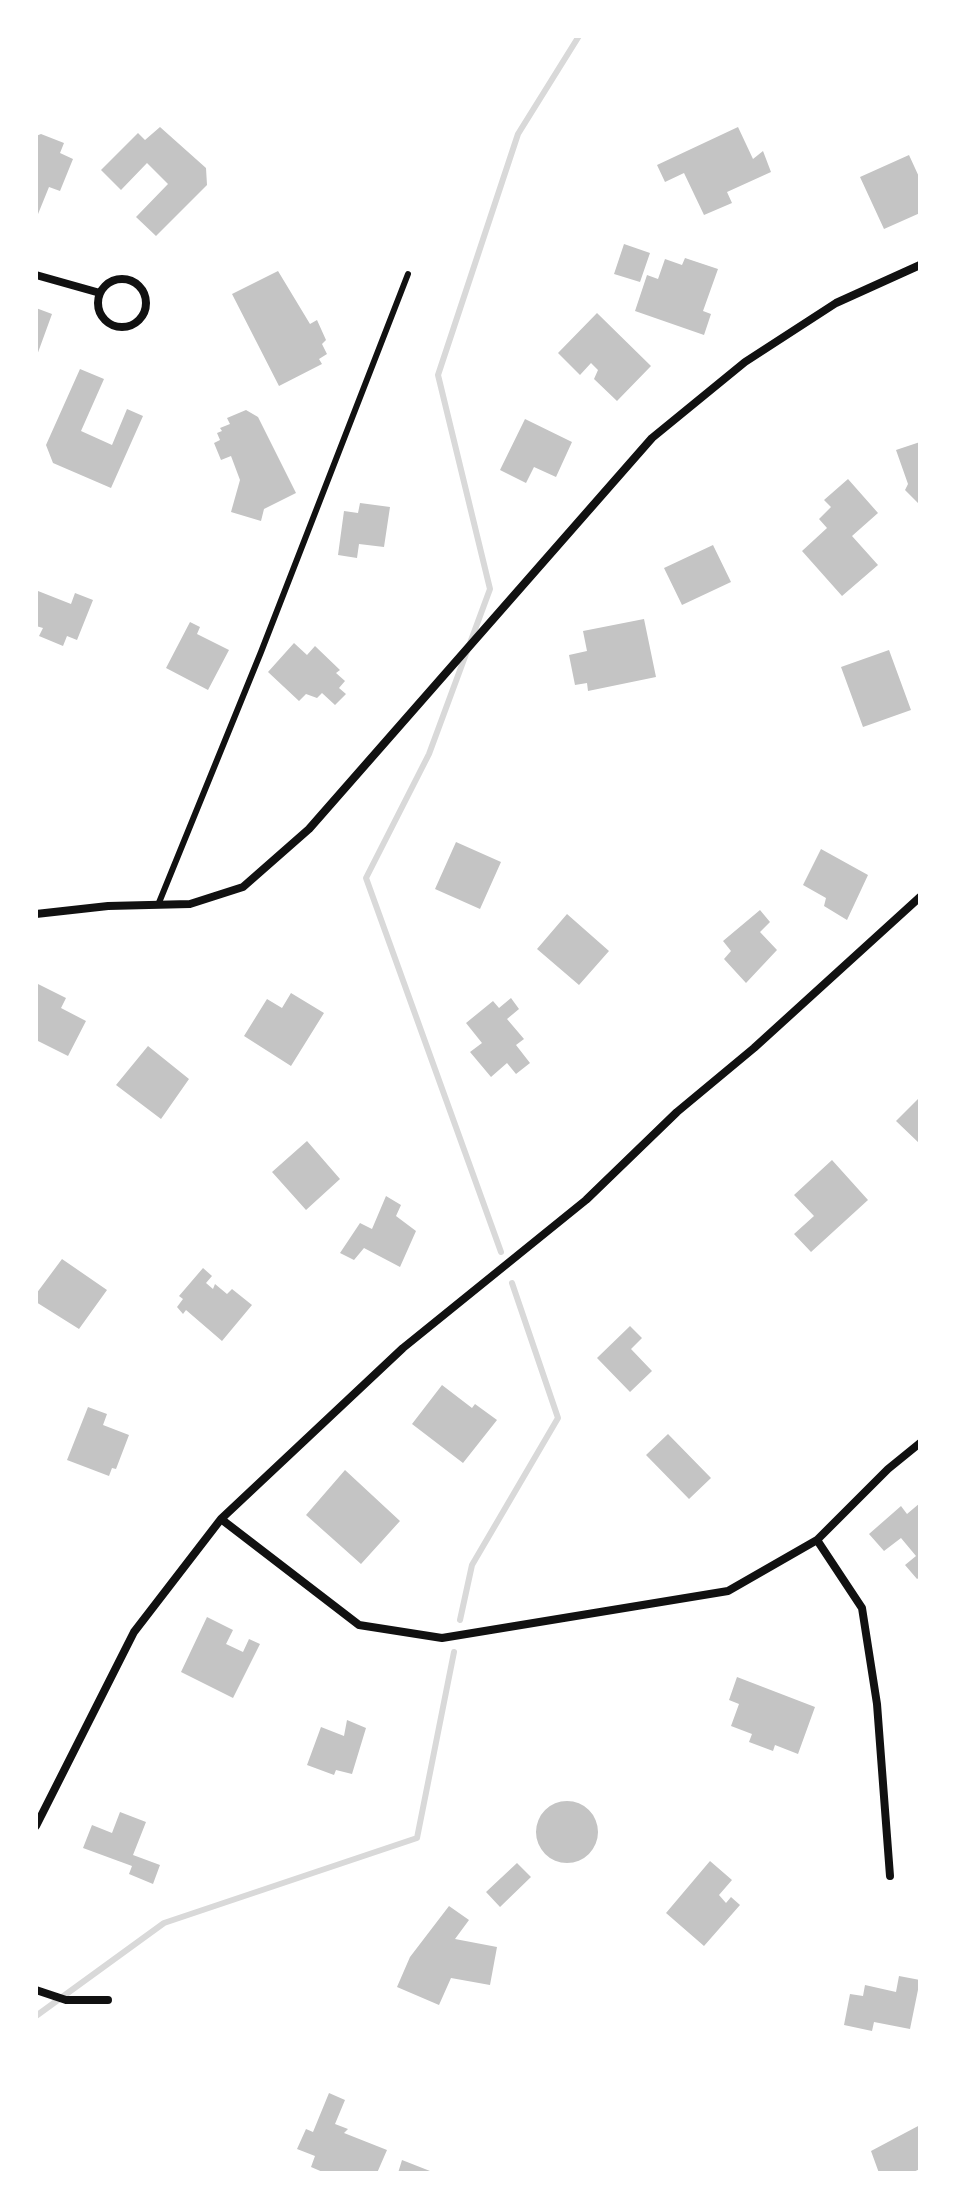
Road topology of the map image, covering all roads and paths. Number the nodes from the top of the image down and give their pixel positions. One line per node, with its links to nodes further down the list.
1 (920, 265): 6 (street)
2 (408, 274): 6 (lane)
3 (36, 275): 4 (street)
4 (100, 293): 4 (street)
5 (920, 897): 9 (street)
6 (158, 905): 7 (street)
7 (36, 914)
8 (920, 1443): 10 (street)
9 (221, 1519): 10 (street); 11 (street)
10 (817, 1540): 12 (street)
11 (36, 1826)
12 (890, 1876)
13 (36, 1990): 14 (street)
14 (108, 2000)

